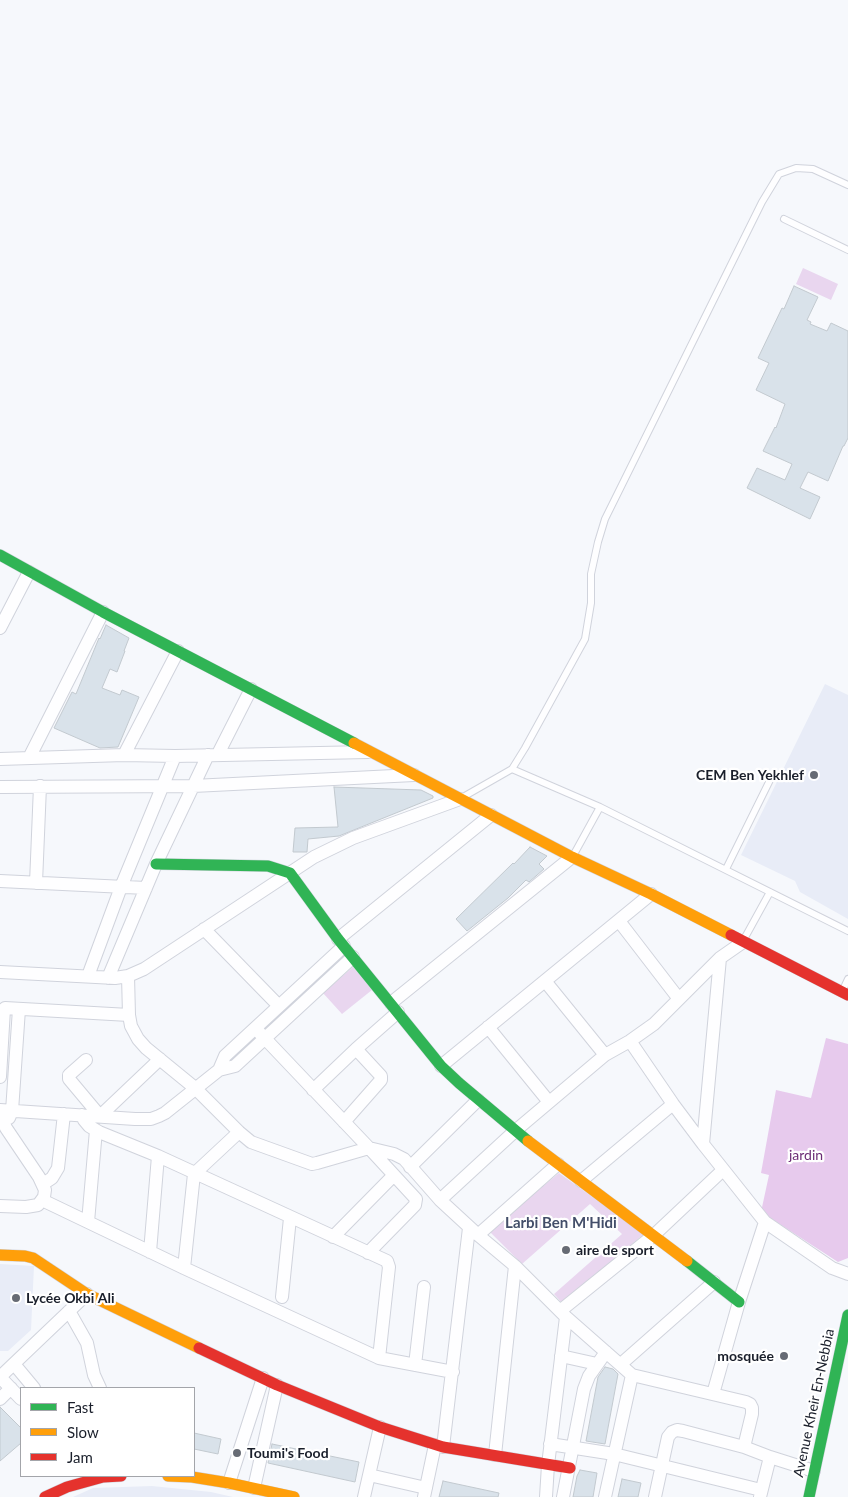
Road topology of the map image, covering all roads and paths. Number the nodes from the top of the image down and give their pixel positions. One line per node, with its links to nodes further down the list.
1 (848, 185): 16 (lane)
2 (784, 219): 3 (lane)
3 (848, 250)
4 (0, 555): 5 (street)
5 (28, 572): 6 (street); 7 (street)
6 (103, 612): 8 (street); 14 (street)
7 (0, 628)
8 (178, 651): 9 (street); 11 (street)
9 (251, 690): 10 (street); 12 (street)
10 (370, 752): 12 (street); 17 (street)
11 (124, 755): 13 (street); 14 (street)
12 (213, 755): 13 (street); 21 (street)
13 (175, 756): 20 (street)
14 (29, 758): 15 (street)
15 (0, 759)
16 (512, 769): 23 (lane); 24 (lane)
17 (414, 775): 21 (street); 23 (street)
18 (772, 776): 28 (lane)
19 (40, 786): 20 (street); 22 (street); 31 (street)
20 (162, 786): 21 (street); 32 (street)
21 (193, 786): 27 (street)
22 (0, 787)
23 (460, 798): 25 (street); 29 (street)
24 (600, 807): 26 (lane); 28 (lane)
25 (491, 815): 26 (street); 39 (street)
26 (572, 857): 35 (street); 54 (street)
27 (156, 864): 29 (street); 33 (street)
28 (726, 868): 34 (lane)
29 (290, 873): 37 (street); 39 (street)
30 (0, 881): 31 (street)
31 (36, 883): 32 (street)
32 (121, 887): 33 (street); 44 (street)
33 (146, 888): 46 (street)
34 (770, 892): 38 (lane); 40 (lane)
35 (651, 894): 36 (street); 40 (street)
36 (618, 921): 48 (street); 52 (street)
37 (204, 929): 45 (street); 53 (street)
38 (848, 931)
39 (341, 942): 41 (street); 49 (street)
40 (743, 942): 42 (street); 50 (street)
41 (353, 956): 51 (street); 54 (street)
42 (720, 958): 52 (street); 83 (street)
43 (0, 972): 44 (street)
44 (88, 976): 46 (street)
45 (128, 976): 46 (street); 56 (street)
46 (108, 978)
47 (848, 979): 50 (lane)
48 (545, 981): 57 (street); 62 (street)
49 (303, 984): 51 (street); 53 (street)
50 (845, 993)
51 (312, 995): 59 (street)
52 (679, 999): 60 (street)
53 (279, 1006): 58 (street)
54 (394, 1008): 61 (street); 67 (street)
55 (18, 1009): 56 (street); 63 (street); 64 (street)
56 (129, 1015): 65 (street)
57 (488, 1027): 67 (street); 73 (street)
58 (255, 1028): 59 (street); 68 (street)
59 (264, 1039): 68 (street); 71 (street)
60 (630, 1041): 62 (street); 74 (street)
61 (356, 1049): 71 (street); 79 (street)
62 (606, 1055): 73 (street)
63 (1, 1056): 64 (street); 69 (street)
64 (16, 1056): 75 (street)
65 (160, 1059): 70 (street); 78 (street)
66 (86, 1060): 78 (street)
67 (441, 1066): 72 (street)
68 (219, 1070): 70 (street)
69 (0, 1077)
70 (195, 1088): 78 (street); 82 (street)
71 (313, 1090): 79 (street)
72 (478, 1100): 81 (street); 87 (street)
73 (549, 1102): 81 (street)
74 (673, 1104): 83 (street); 91 (street)
75 (4, 1112): 76 (street); 92 (street)
76 (64, 1114): 77 (street); 92 (street)
77 (82, 1115): 78 (street); 80 (street)
78 (100, 1116)
79 (344, 1122): 84 (street)
80 (96, 1130): 85 (street); 97 (street)
81 (515, 1131): 86 (street); 94 (street)
82 (239, 1132): 84 (street); 89 (street)
83 (703, 1144): 88 (street)
84 (369, 1148): 87 (street); 90 (street)
85 (158, 1156): 89 (street); 102 (street)
86 (558, 1164): 91 (street); 99 (street)
87 (410, 1167): 94 (street)
88 (723, 1170): 98 (street); 100 (street)
89 (194, 1174): 96 (street); 106 (street)
90 (394, 1176): 101 (street); 103 (street)
91 (581, 1181): 100 (street)
92 (43, 1184): 93 (street)
93 (42, 1200): 95 (street); 97 (street)
94 (440, 1200): 99 (street)
95 (0, 1206)
96 (290, 1218): 101 (street); 111 (street)
97 (88, 1222): 102 (street)
98 (765, 1222): 107 (street); 112 (street)
99 (474, 1232): 105 (street); 125 (street)
100 (654, 1234): 108 (street); 114 (street)
101 (333, 1237): 103 (street)
102 (150, 1252): 106 (street)
103 (368, 1253): 120 (street)
104 (0, 1255): 110 (street)
105 (516, 1266): 114 (street); 142 (street)
106 (184, 1268): 120 (street)
107 (848, 1274)
108 (714, 1282): 112 (street); 122 (street)
109 (424, 1288): 124 (street)
110 (87, 1294): 113 (street); 128 (street)
111 (282, 1298)
112 (739, 1302): 133 (street)
113 (69, 1311): 123 (street); 131 (street)
114 (563, 1314): 118 (street); 119 (street)
115 (848, 1315): 116 (street, Avenue Kheir En-Nebbia)
116 (843, 1339): 117 (street); 147 (street, Avenue Kheir En-Nebbia)
117 (848, 1351)
118 (606, 1352): 121 (street); 122 (street)
119 (561, 1356): 121 (street); 137 (street)
120 (378, 1358): 124 (street)
121 (597, 1364): 140 (street)
122 (621, 1364): 126 (street)
123 (8, 1365): 127 (street); 130 (street)
124 (415, 1365): 125 (street)
125 (453, 1372): 138 (street)
126 (632, 1375): 133 (street); 141 (street)
127 (0, 1377): 132 (street)
128 (263, 1378): 129 (street); 152 (street)
129 (277, 1385): 136 (street); 153 (street)
130 (33, 1387)
131 (100, 1387)
132 (11, 1388): 134 (street); 135 (street)
133 (713, 1394): 139 (street)
134 (20, 1398)
135 (0, 1399)
136 (380, 1427): 138 (street); 148 (street)
137 (550, 1444): 140 (street); 144 (street)
138 (439, 1446): 142 (street); 154 (street)
139 (744, 1447): 143 (street); 145 (street)
140 (574, 1448): 141 (street); 146 (street)
141 (614, 1454): 145 (street); 161 (street)
142 (495, 1456): 144 (street)
143 (770, 1457): 147 (street); 155 (street)
144 (548, 1465): 146 (street); 159 (street)
145 (662, 1466): 155 (street); 162 (street)
146 (570, 1468): 160 (street)
147 (814, 1472): 163 (street, Avenue Kheir En-Nebbia)
148 (369, 1475): 154 (street); 158 (street)
149 (103, 1477): 151 (street)
150 (192, 1477): 152 (street)
151 (80, 1480): 156 (street)
152 (228, 1483): 153 (street)
153 (254, 1488): 157 (street)
154 (425, 1492)
155 (761, 1494)
156 (45, 1497)
157 (294, 1497)
158 (364, 1497)
159 (546, 1497)
160 (563, 1497)
161 (605, 1497)
162 (655, 1497)
163 (809, 1497)

